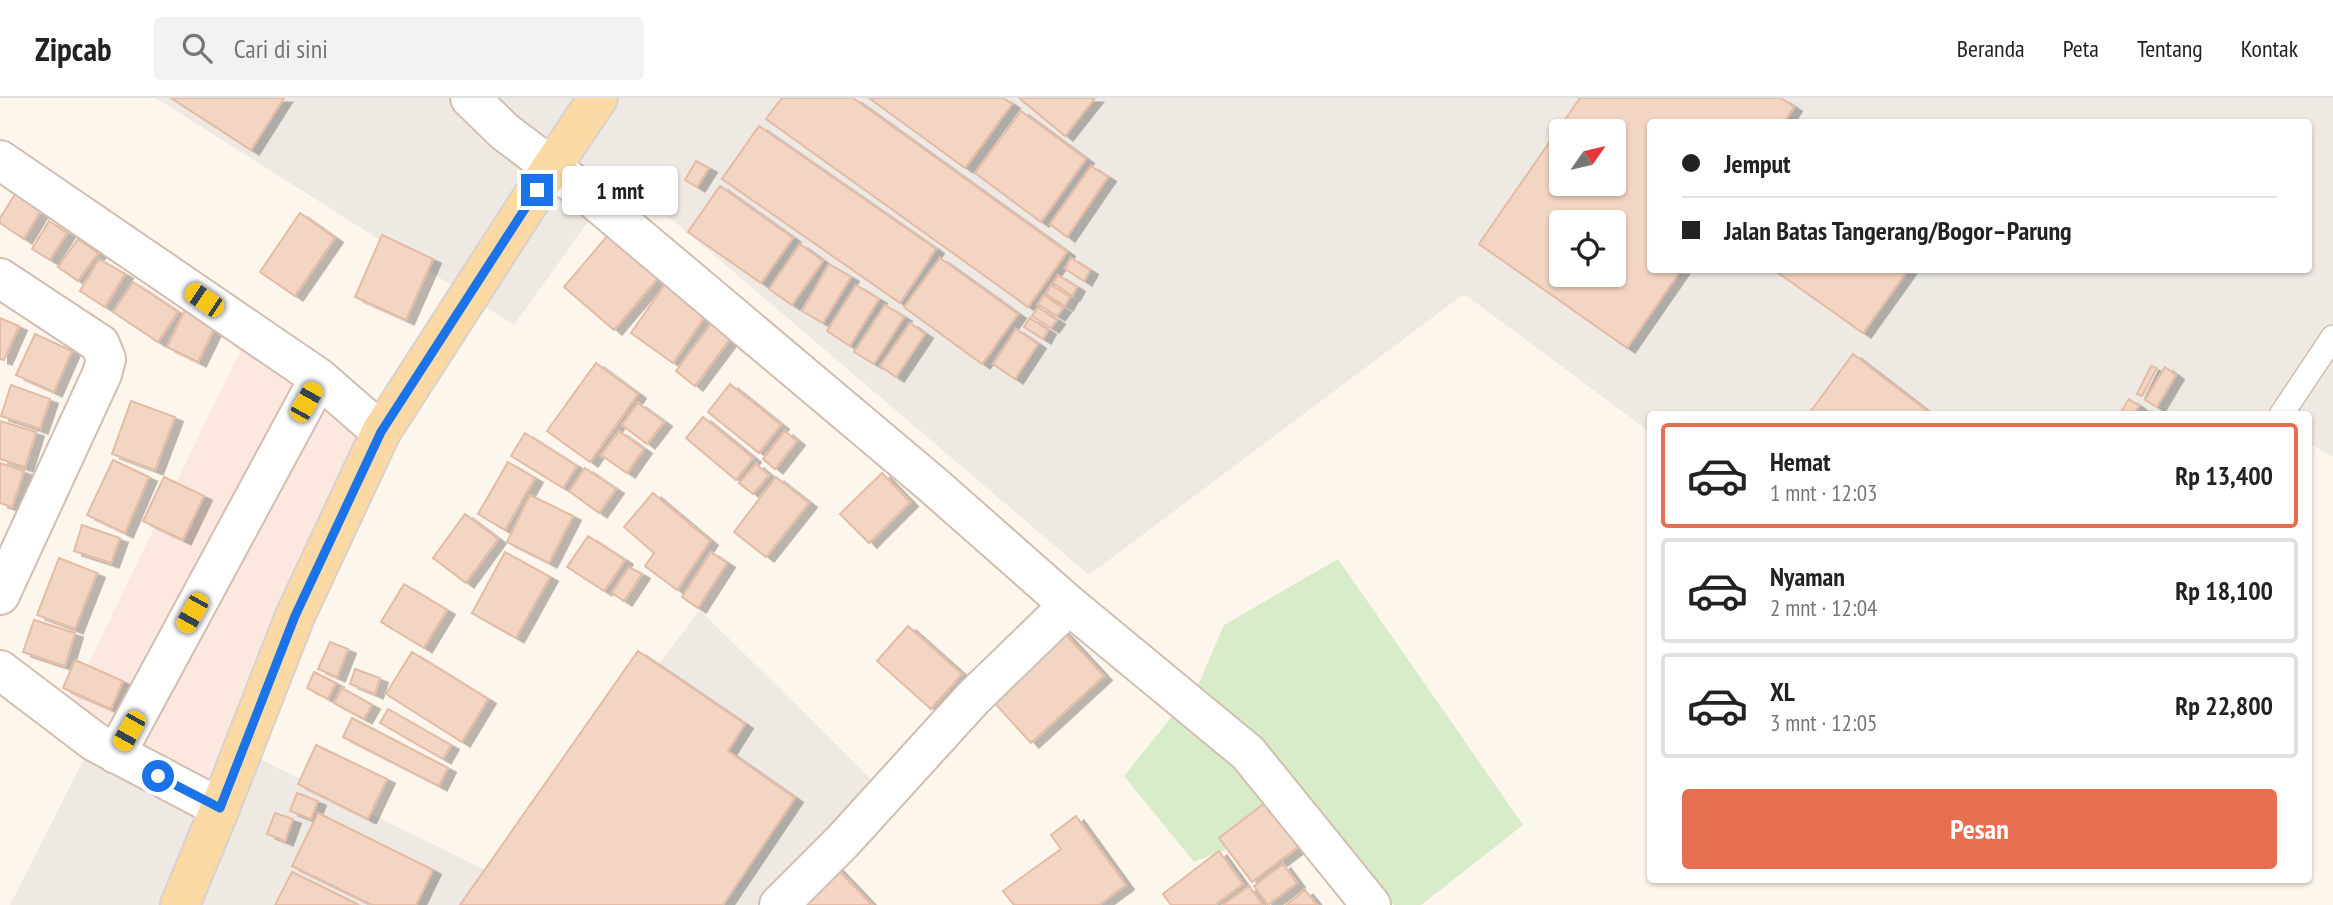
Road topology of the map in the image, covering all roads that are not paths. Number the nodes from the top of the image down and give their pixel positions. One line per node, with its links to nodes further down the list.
1 (470, 98): 4 (street)
2 (598, 98): 4 (main road)
3 (0, 160): 7 (street)
4 (551, 168): 9 (main road); 11 (street)
5 (0, 278): 10 (street)
6 (2333, 337): 8 (lane)
7 (319, 378): 9 (street); 13 (street)
8 (2284, 411)
9 (381, 432): 14 (main road)
10 (0, 595)
11 (1069, 605): 16 (street); 17 (street)
12 (0, 670): 13 (street)
13 (116, 754): 14 (street)
14 (220, 808): 15 (main road)
15 (180, 905)
16 (779, 905)
17 (1371, 905)

